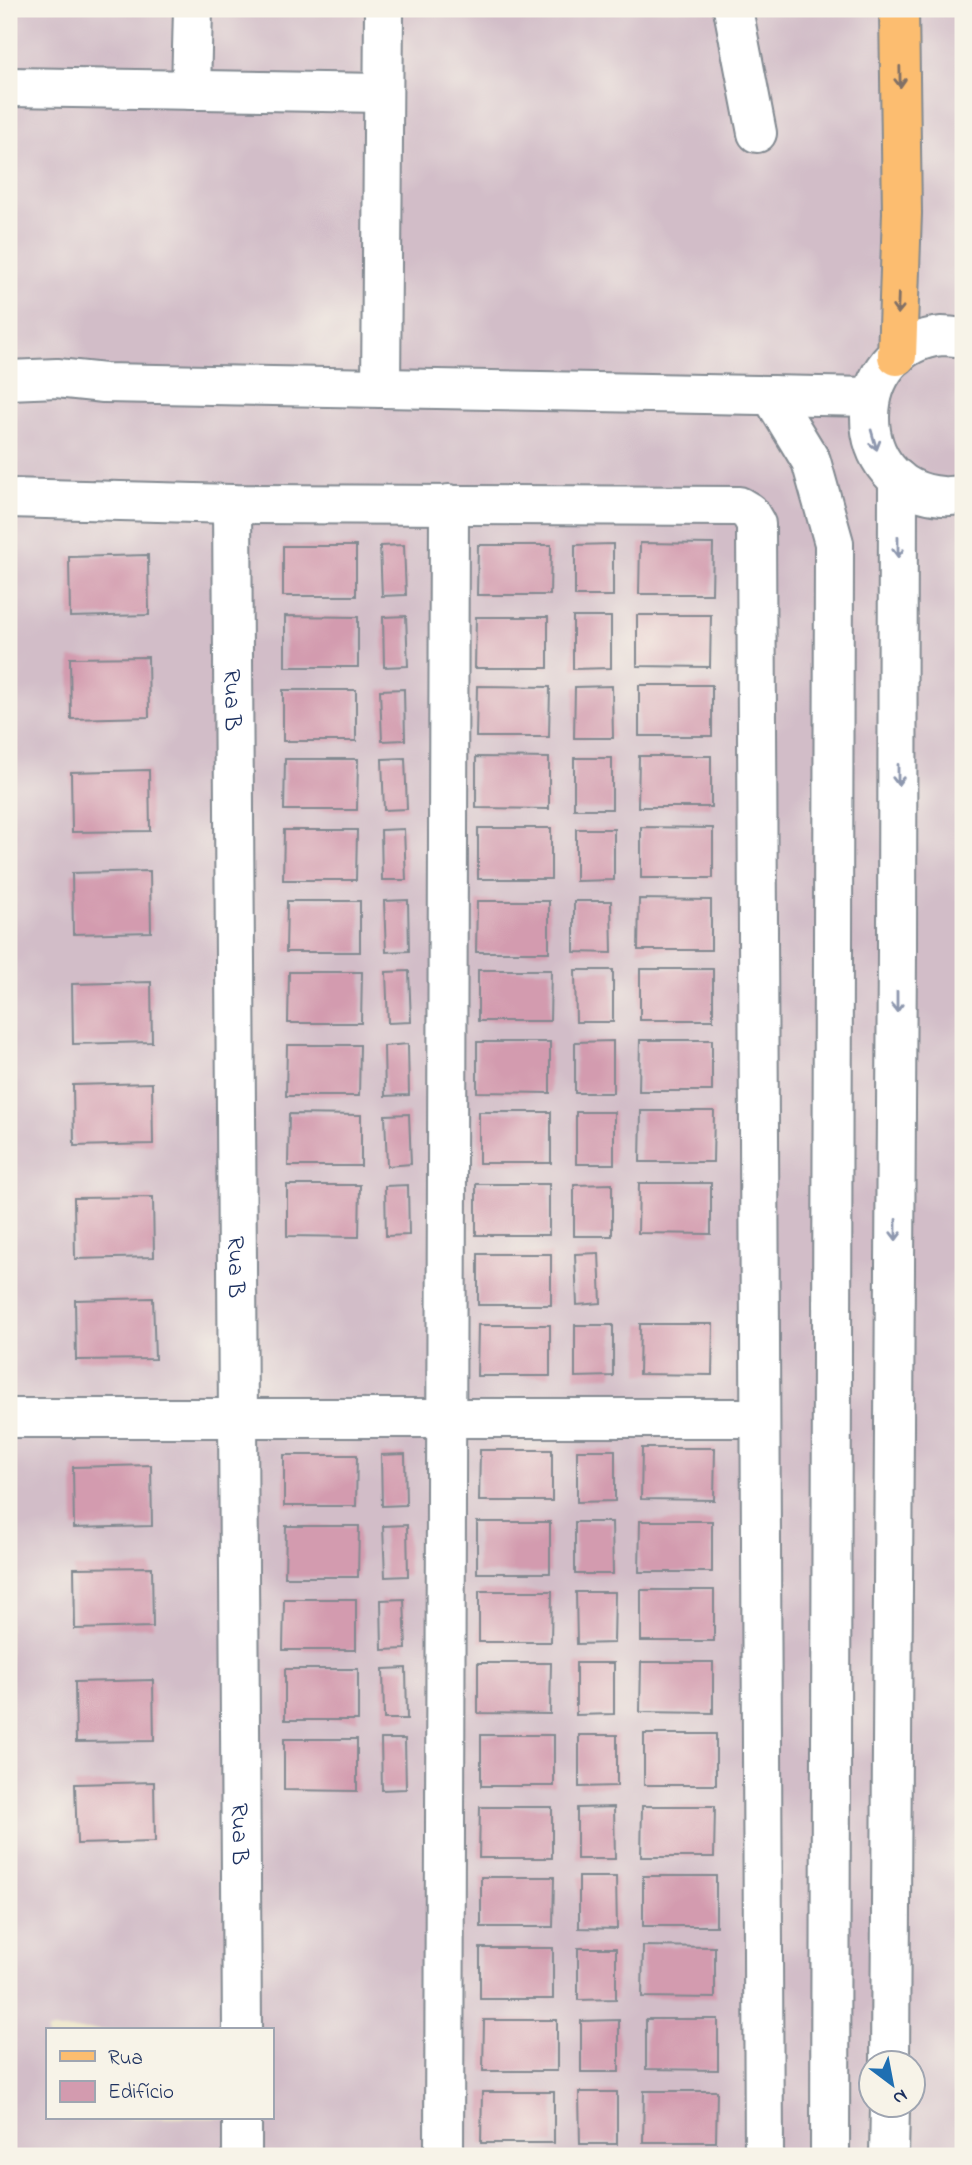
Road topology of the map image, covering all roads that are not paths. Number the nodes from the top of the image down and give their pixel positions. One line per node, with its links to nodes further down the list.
1 (193, 9): 6 (street)
2 (384, 9): 7 (street)
3 (733, 9): 8 (street)
4 (899, 9): 10 (main road, one-way to 10)
5 (9, 87): 6 (street)
6 (191, 90): 7 (street)
7 (383, 93): 12 (street)
8 (757, 133)
9 (963, 338): 10 (street)
10 (897, 356): 14 (street)
11 (9, 380): 12 (street)
12 (381, 388): 13 (street)
13 (771, 395): 14 (street); 31 (street)
14 (871, 397): 15 (street, one-way to 15)
15 (898, 479): 16 (street); 25 (street, one-way to 25)
16 (963, 495)
17 (9, 498): 18 (street)
18 (232, 504): 19 (street); 22 (street, Rua B)
19 (449, 504): 20 (street); 23 (street)
20 (446, 1417): 22 (street); 23 (street); 29 (street)
21 (9, 1418): 22 (street)
22 (238, 1418): 24 (street, Rua B)
23 (760, 1418): 30 (street)
24 (242, 2028)
25 (890, 2050)
26 (242, 2120): 28 (street)
27 (890, 2120): 32 (street)
28 (242, 2156)
29 (444, 2156)
30 (764, 2156)
31 (830, 2156)
32 (890, 2156)

